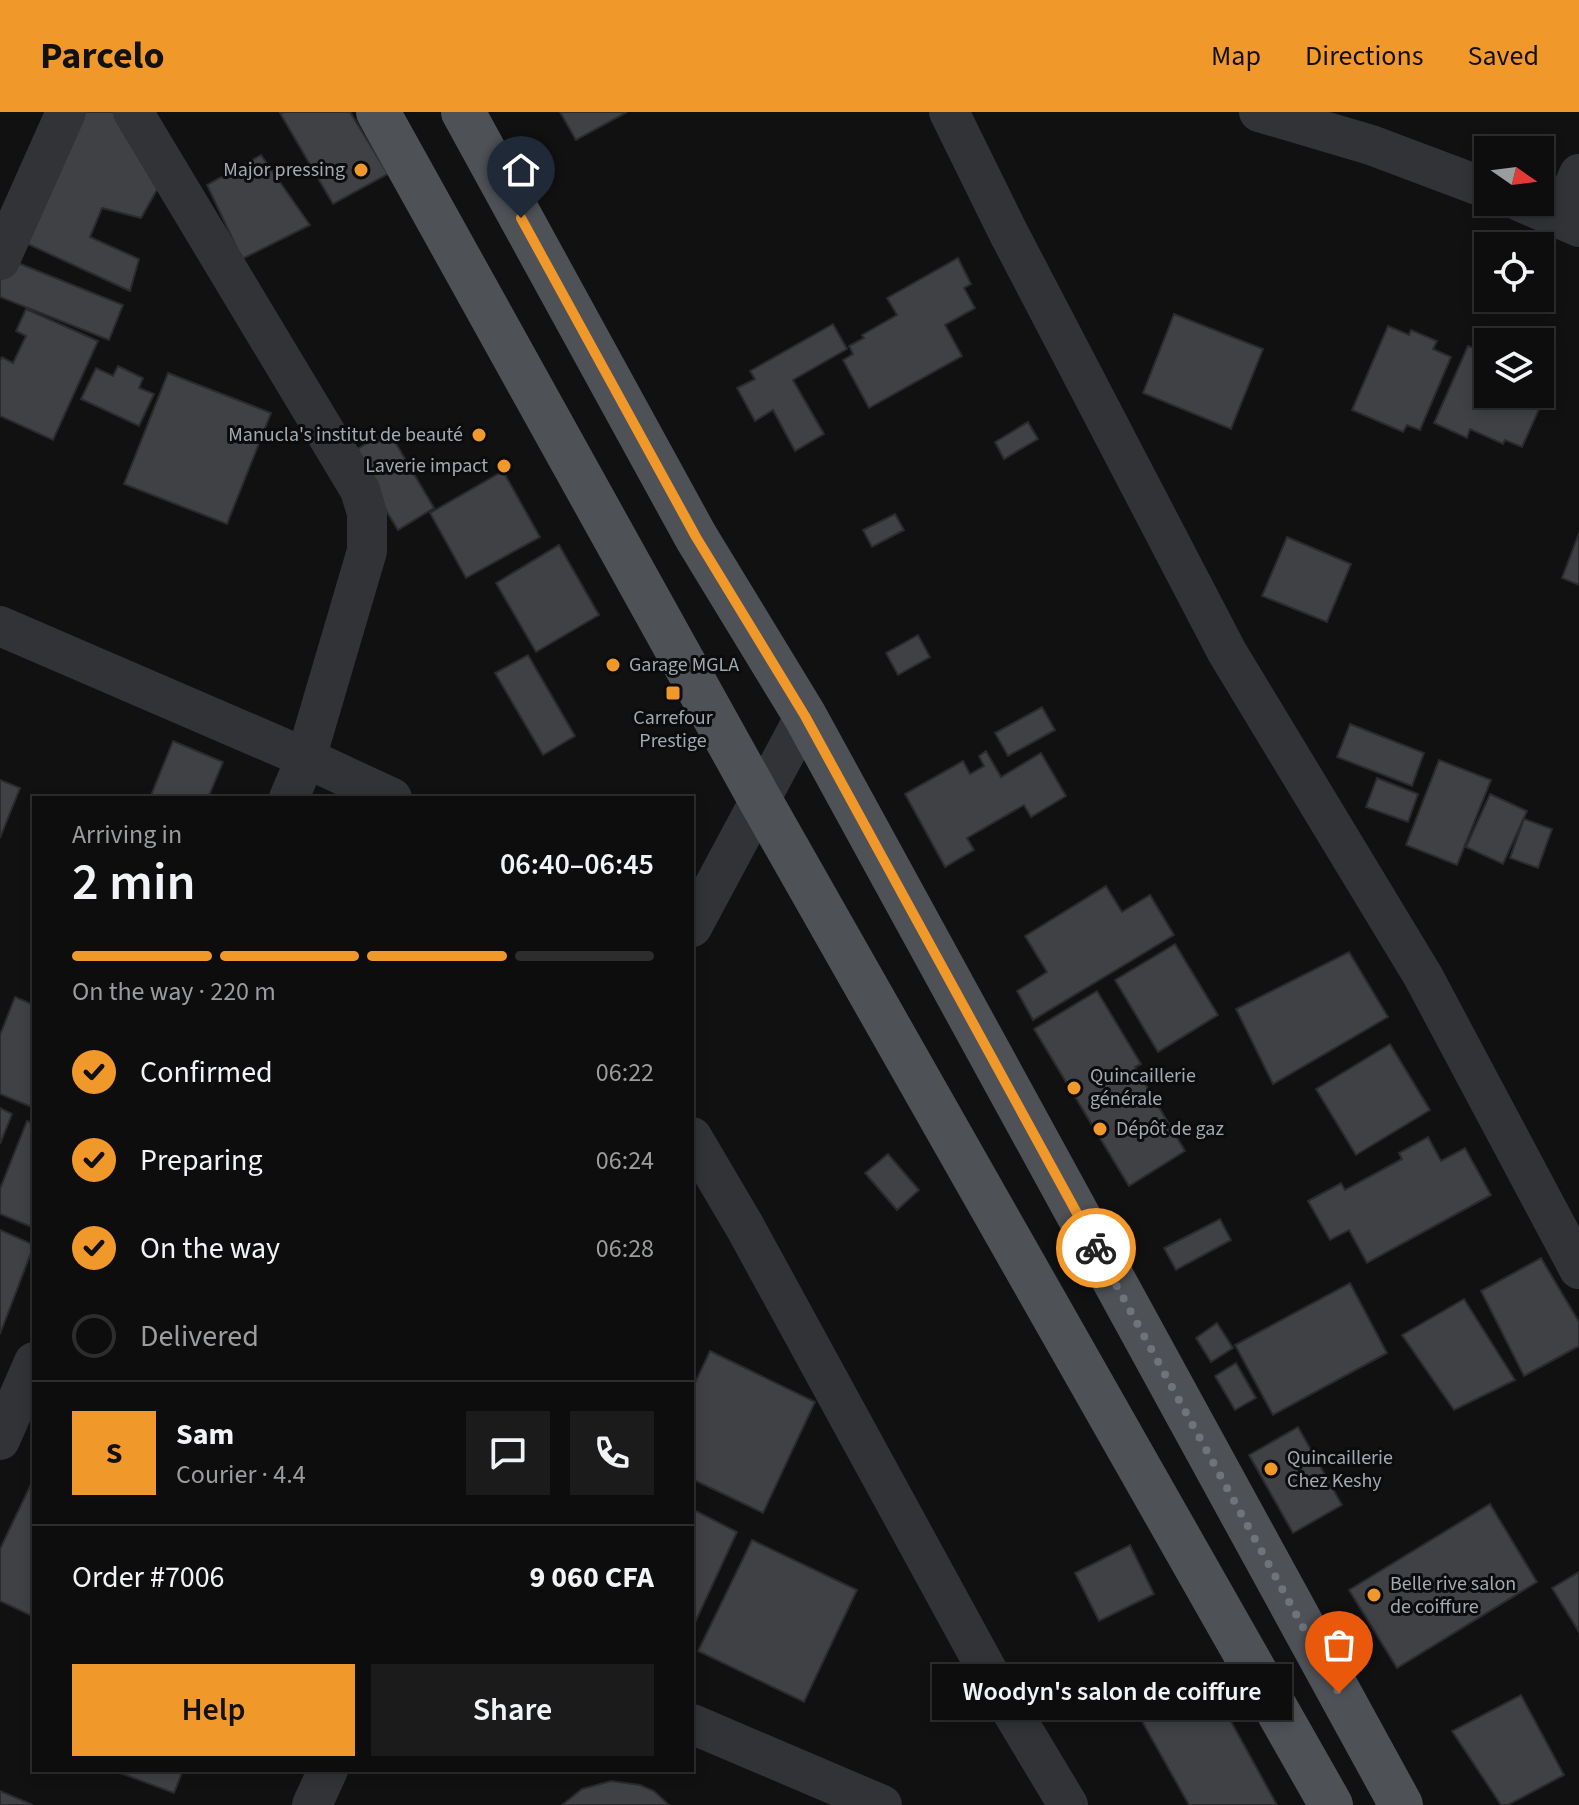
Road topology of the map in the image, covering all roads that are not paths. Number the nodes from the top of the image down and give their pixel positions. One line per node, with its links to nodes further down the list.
1 (66, 112): 10 (street)
2 (133, 112): 13 (street)
3 (378, 112): 16 (main road)
4 (463, 112): 12 (main road)
5 (949, 112): 19 (street)
6 (1259, 112): 8 (street)
7 (1579, 174): 9 (street)
8 (1474, 184)
9 (1570, 222)
10 (0, 260)
11 (0, 626): 13 (street)
12 (805, 716): 16 (street); 28 (main road)
13 (306, 758): 14 (street); 15 (street)
14 (290, 796)
15 (388, 796)
16 (759, 798): 17 (street); 27 (main road)
17 (694, 923)
18 (694, 1140): 26 (street)
19 (1579, 1269)
20 (32, 1367): 21 (street)
21 (11, 1420)
22 (694, 1725): 25 (street)
23 (327, 1772): 24 (street)
24 (312, 1805)
25 (882, 1805)
26 (1068, 1805)
27 (1331, 1805)
28 (1401, 1805)

